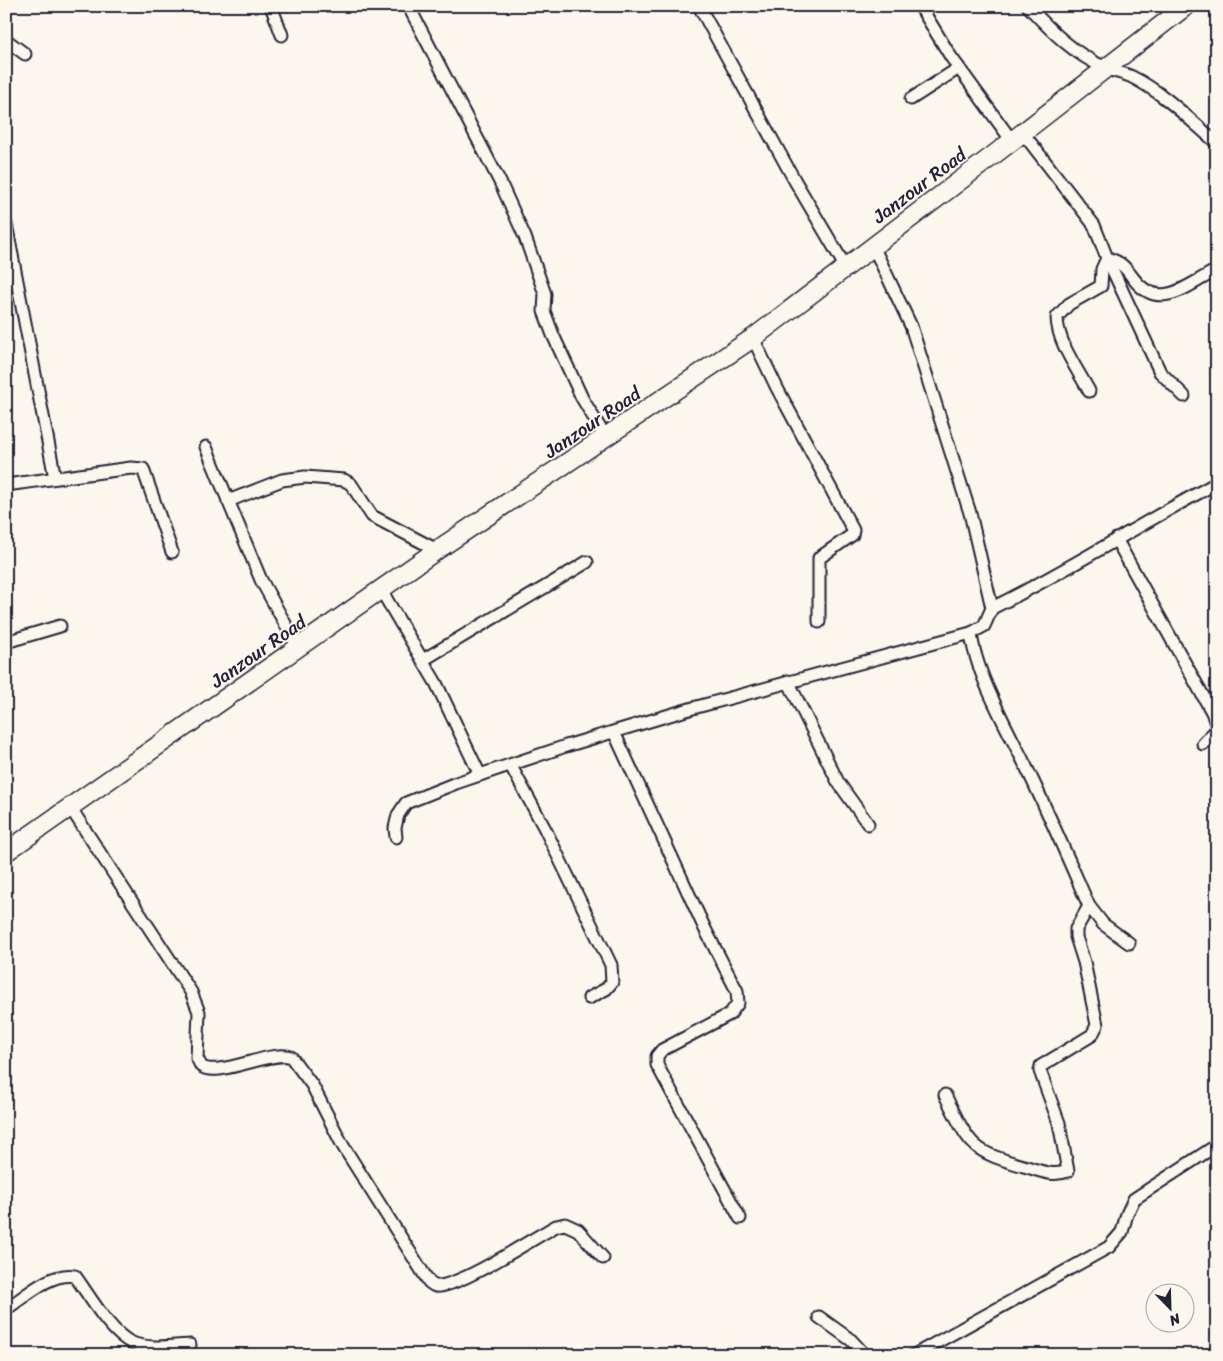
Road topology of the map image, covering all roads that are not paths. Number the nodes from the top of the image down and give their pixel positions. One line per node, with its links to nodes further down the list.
1 (271, 6): 7 (street)
2 (699, 6): 18 (street)
3 (920, 6): 10 (street)
4 (1028, 6): 11 (street)
5 (1186, 6): 11 (main road, Janzour Road)
6 (410, 9): 23 (street)
7 (282, 35)
8 (6, 40): 9 (street)
9 (24, 54)
10 (959, 68): 12 (street); 13 (street)
11 (1106, 68): 13 (main road, Janzour Road); 14 (street)
12 (911, 99)
13 (1018, 137): 16 (main road, Janzour Road); 17 (street)
14 (1217, 144)
15 (6, 224): 25 (street)
16 (873, 246): 18 (main road, Janzour Road); 34 (street)
17 (1107, 258): 19 (street); 21 (street); 22 (street)
18 (845, 266): 20 (main road, Janzour Road)
19 (1217, 270)
20 (753, 338): 23 (main road, Janzour Road); 35 (street)
21 (1089, 391)
22 (1184, 396)
23 (606, 438): 30 (main road, Janzour Road)
24 (206, 447): 28 (street)
25 (55, 478): 27 (street); 31 (street)
26 (1217, 483): 29 (street)
27 (6, 485)
28 (228, 501): 30 (street); 39 (street)
29 (1116, 539): 34 (street); 42 (street)
30 (438, 550): 33 (main road, Janzour Road)
31 (172, 552)
32 (587, 562): 40 (street)
33 (381, 590): 39 (main road, Janzour Road); 40 (street)
34 (992, 608): 37 (street)
35 (819, 622)
36 (60, 626): 38 (street)
37 (971, 633): 41 (street); 51 (street)
38 (6, 642)
39 (299, 649): 47 (main road, Janzour Road)
40 (423, 660): 46 (street)
41 (788, 681): 43 (street); 48 (street)
42 (1217, 728): 44 (street)
43 (614, 732): 45 (street); 56 (street)
44 (1204, 744)
45 (511, 766): 46 (street); 53 (street)
46 (480, 775): 49 (street)
47 (70, 807): 50 (main road, Janzour Road); 57 (street)
48 (868, 824)
49 (396, 837)
50 (6, 852)
51 (1089, 906): 52 (street); 54 (street)
52 (1129, 943)
53 (589, 998)
54 (945, 1095)
55 (1217, 1145): 62 (street)
56 (740, 1218)
57 (603, 1258)
58 (6, 1309): 60 (street)
59 (820, 1317): 61 (street)
60 (190, 1344)
61 (865, 1355)
62 (914, 1355)

